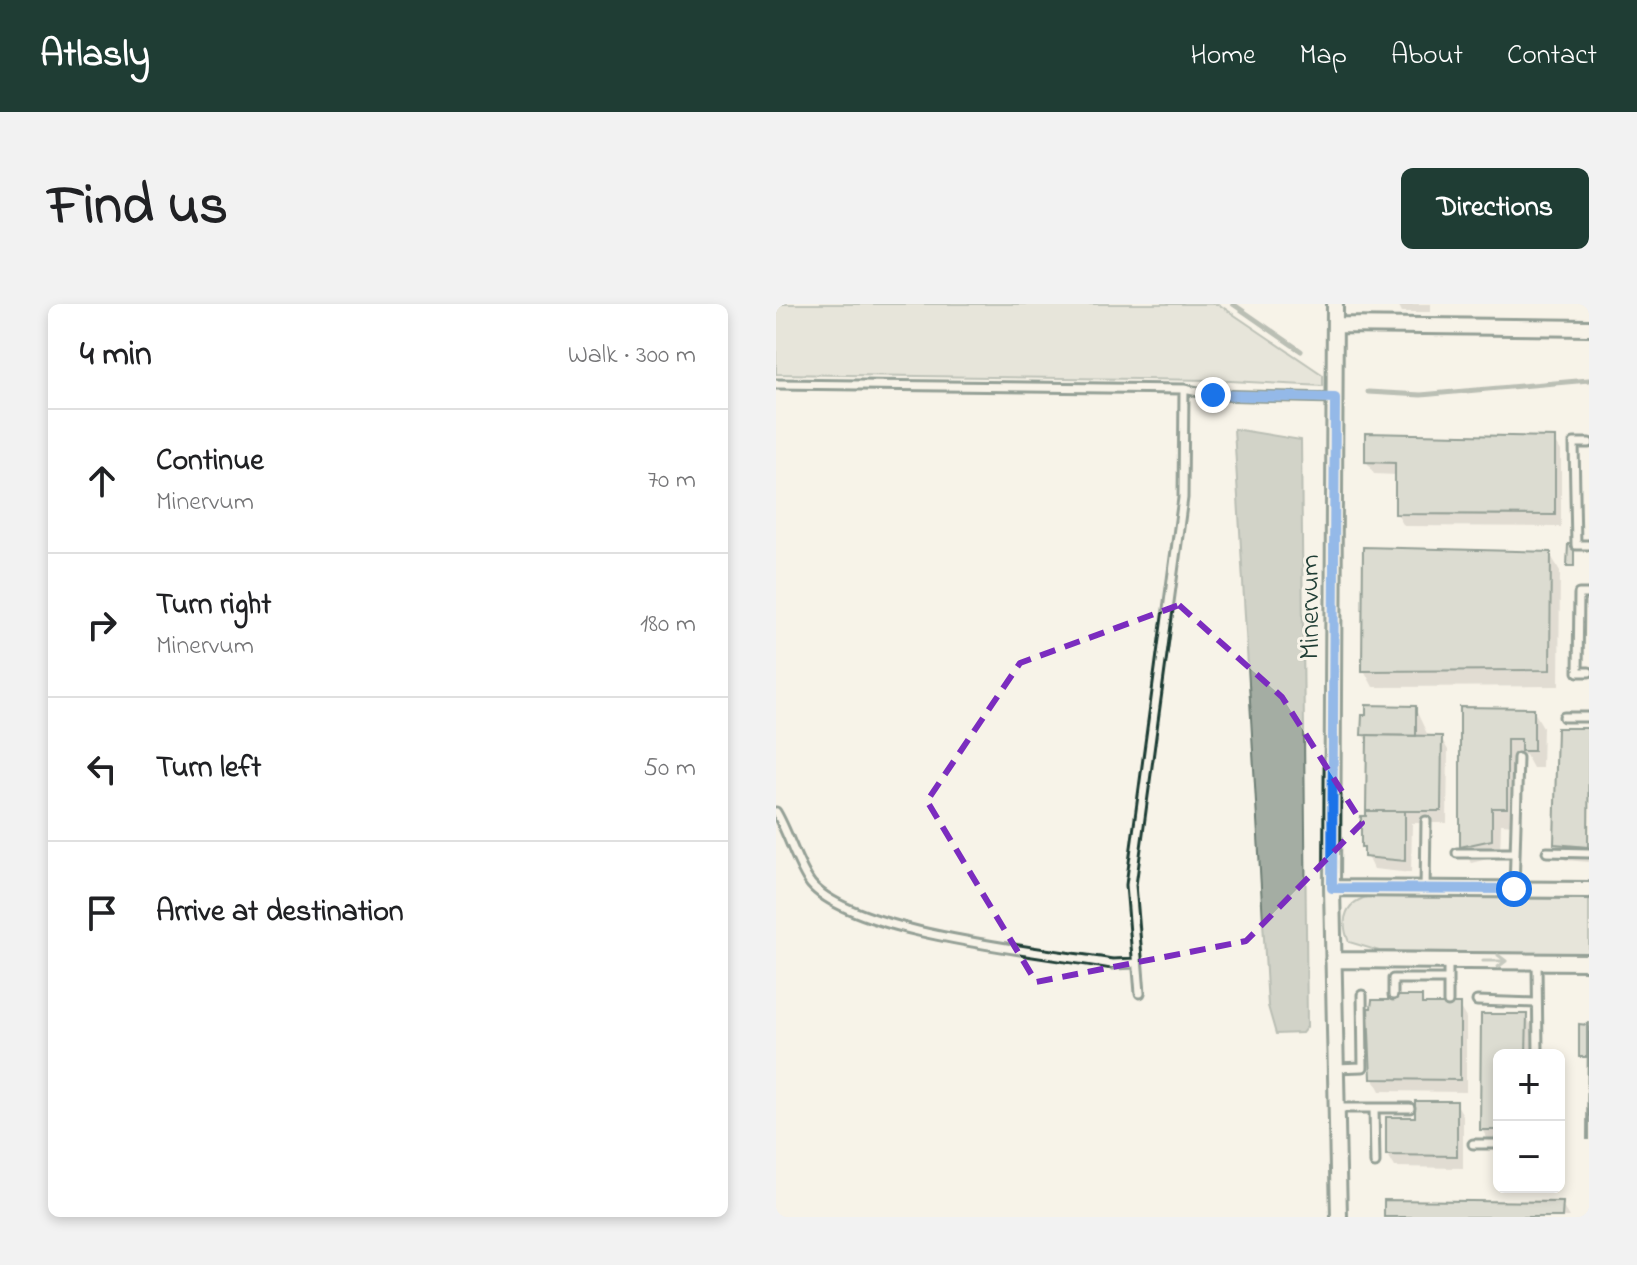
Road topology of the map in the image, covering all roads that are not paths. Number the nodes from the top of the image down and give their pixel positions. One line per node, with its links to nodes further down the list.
1 (1335, 304): 2 (street, Minervum)
2 (1336, 325): 3 (street); 6 (street, Minervum)
3 (1589, 328)
4 (776, 384): 5 (lane)
5 (1184, 389): 6 (lane); 29 (lane)
6 (1335, 398): 20 (street, Minervum)
7 (1589, 443): 8 (lane)
8 (1589, 545)
9 (1589, 594): 10 (lane)
10 (1589, 672)
11 (1564, 717): 12 (lane)
12 (1589, 717)
13 (1518, 758): 18 (lane)
14 (776, 812): 29 (lane)
15 (1426, 821): 21 (lane)
16 (1547, 852): 19 (lane)
17 (1457, 853): 18 (lane)
18 (1515, 853): 22 (lane)
19 (1589, 853)
20 (1332, 888): 21 (street); 24 (street, Minervum)
21 (1425, 889): 22 (street)
22 (1514, 889): 23 (street)
23 (1589, 890)
24 (1333, 960): 25 (street); 39 (street, Minervum)
25 (1393, 960): 26 (street); 30 (lane)
26 (1448, 961): 27 (street, one-way to 27); 31 (lane)
27 (1537, 961): 28 (street); 37 (lane)
28 (1589, 962)
29 (1137, 963): 32 (lane)
30 (1393, 979): 31 (lane); 34 (lane)
31 (1448, 979): 36 (lane)
32 (1140, 993)
33 (1362, 995): 39 (lane)
34 (1393, 995)
35 (1477, 1001): 37 (lane)
36 (1448, 1002)
37 (1536, 1003): 38 (lane)
38 (1538, 1049)
39 (1335, 1068): 40 (street, Minervum)
40 (1336, 1108): 41 (lane); 46 (street, Minervum)
41 (1374, 1108): 42 (lane); 45 (lane)
42 (1410, 1108)
43 (1473, 1144): 44 (lane)
44 (1493, 1144)
45 (1375, 1163)
46 (1339, 1217)

